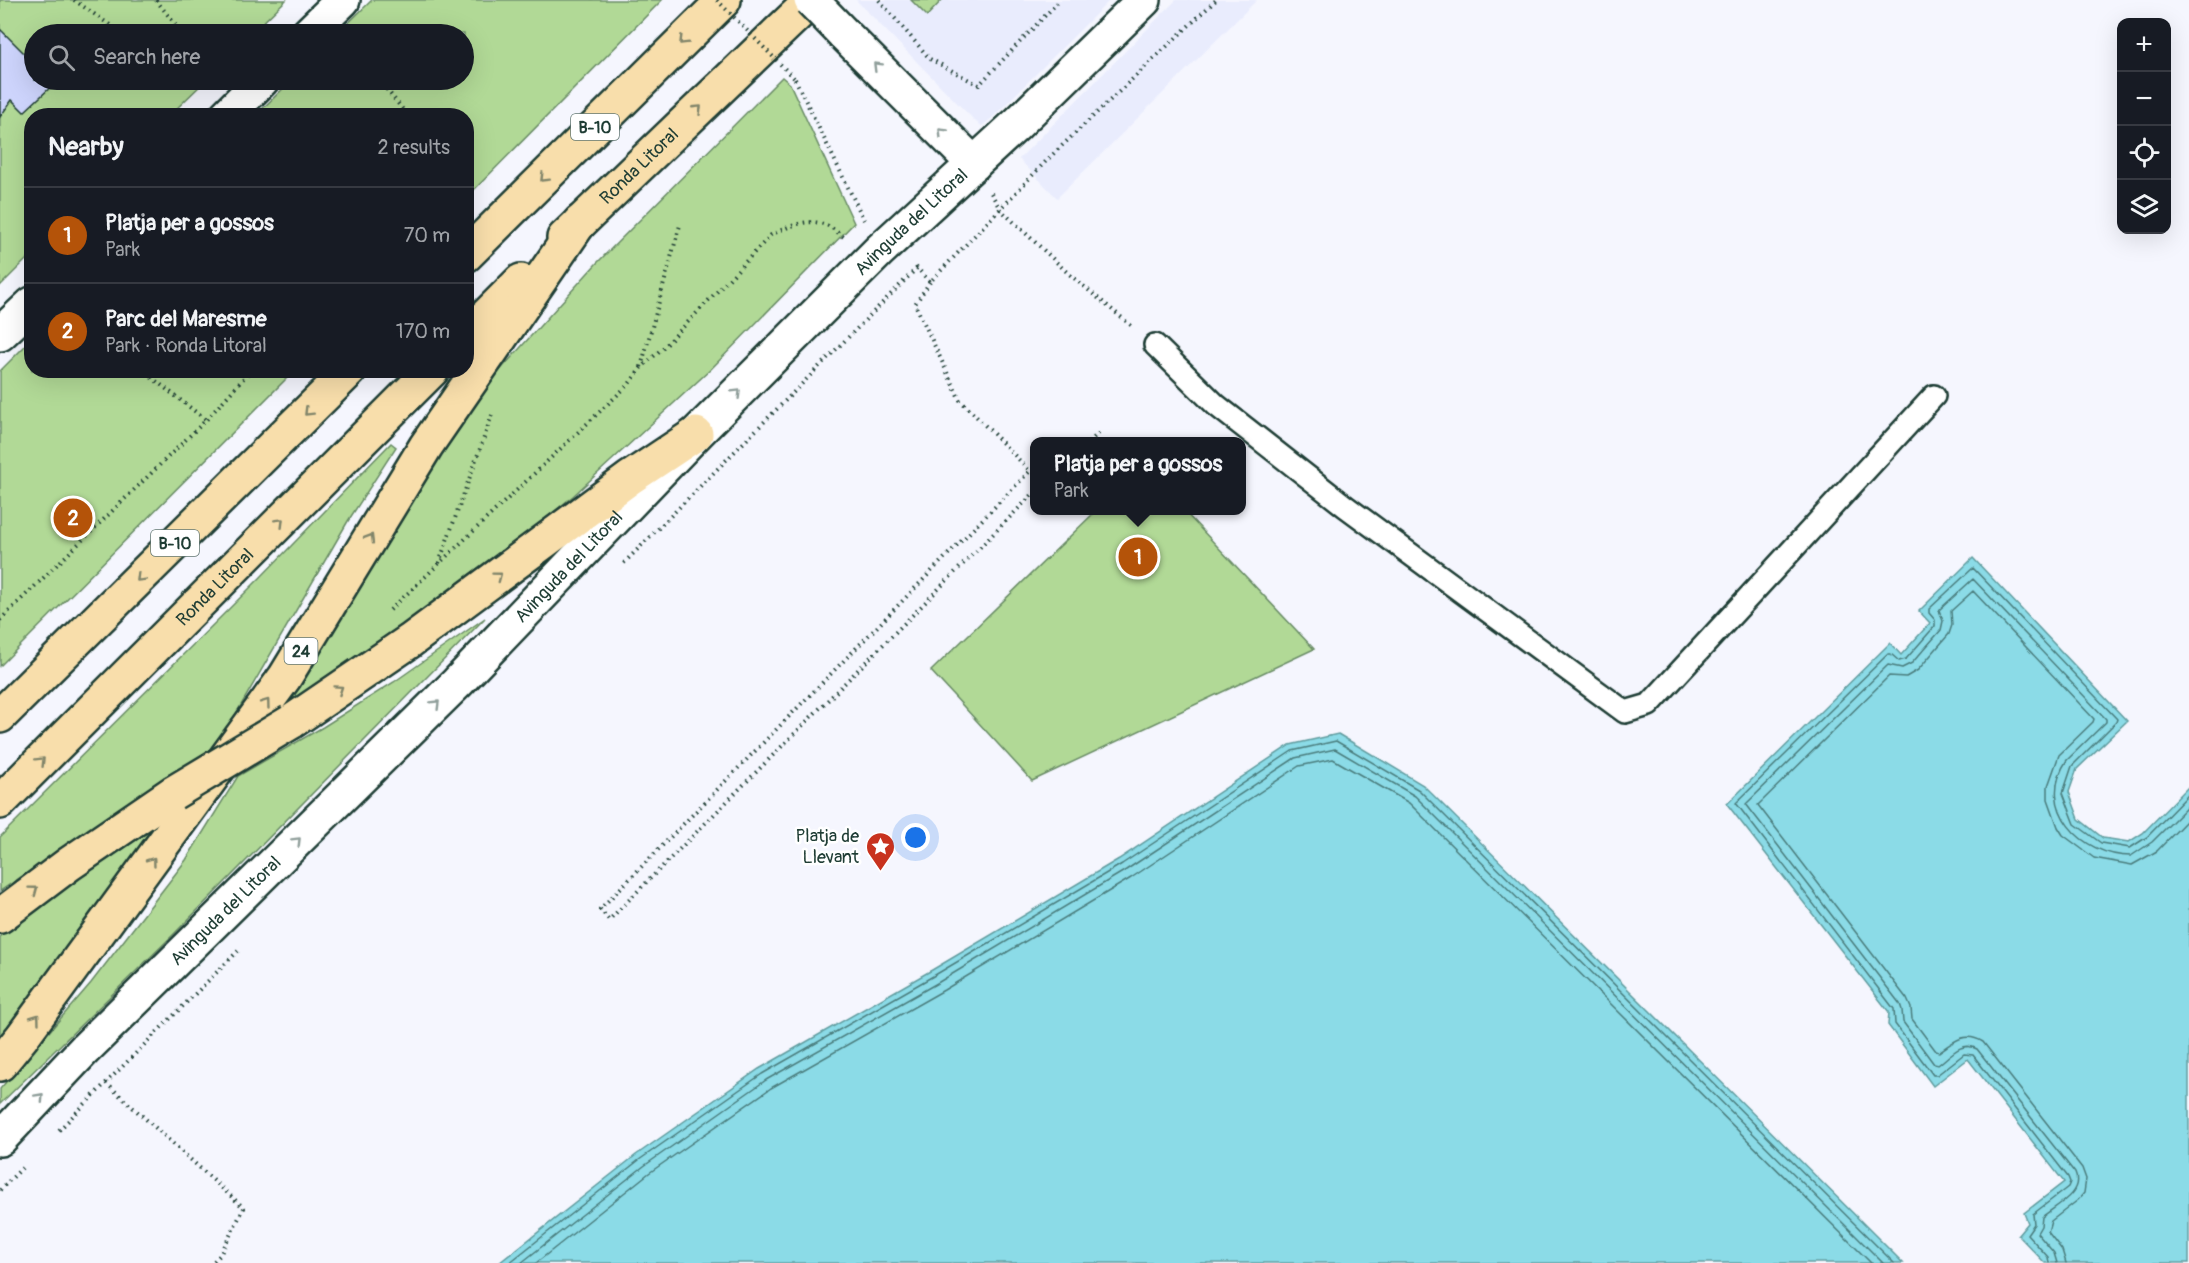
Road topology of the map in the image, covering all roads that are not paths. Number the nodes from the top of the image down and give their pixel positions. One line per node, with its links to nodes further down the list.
1 (343, 0): 5 (main road)
2 (724, 0): 10 (highway, B-10, one-way to 10)
3 (811, 0): 8 (main road, one-way to 3, bridge); 9 (highway, Ronda Litoral, one-way to 3)
4 (1144, 0): 8 (main road, Avinguda del Litoral)
5 (318, 24)
6 (252, 90): 7 (main road)
7 (234, 108)
8 (974, 164): 20 (main road, Avinguda del Litoral, one-way to 8)
9 (580, 222): 12 (highway, Ronda Litoral); 15 (highway, 24, one-way to 9)
10 (474, 247)
11 (24, 312): 13 (main road)
12 (474, 328)
13 (0, 334)
14 (1155, 345): 19 (lane)
15 (474, 376)
16 (342, 378): 21 (highway, B-10, one-way to 21)
17 (424, 378): 22 (highway, Ronda Litoral, one-way to 17)
18 (473, 378): 24 (highway, 24, one-way to 18)
19 (1934, 396)
20 (696, 434): 23 (highway, one-way to 20, bridge); 25 (main road, Avinguda del Litoral, one-way to 20)
21 (0, 716)
22 (0, 802)
23 (0, 916)
24 (0, 1064)
25 (0, 1139)

